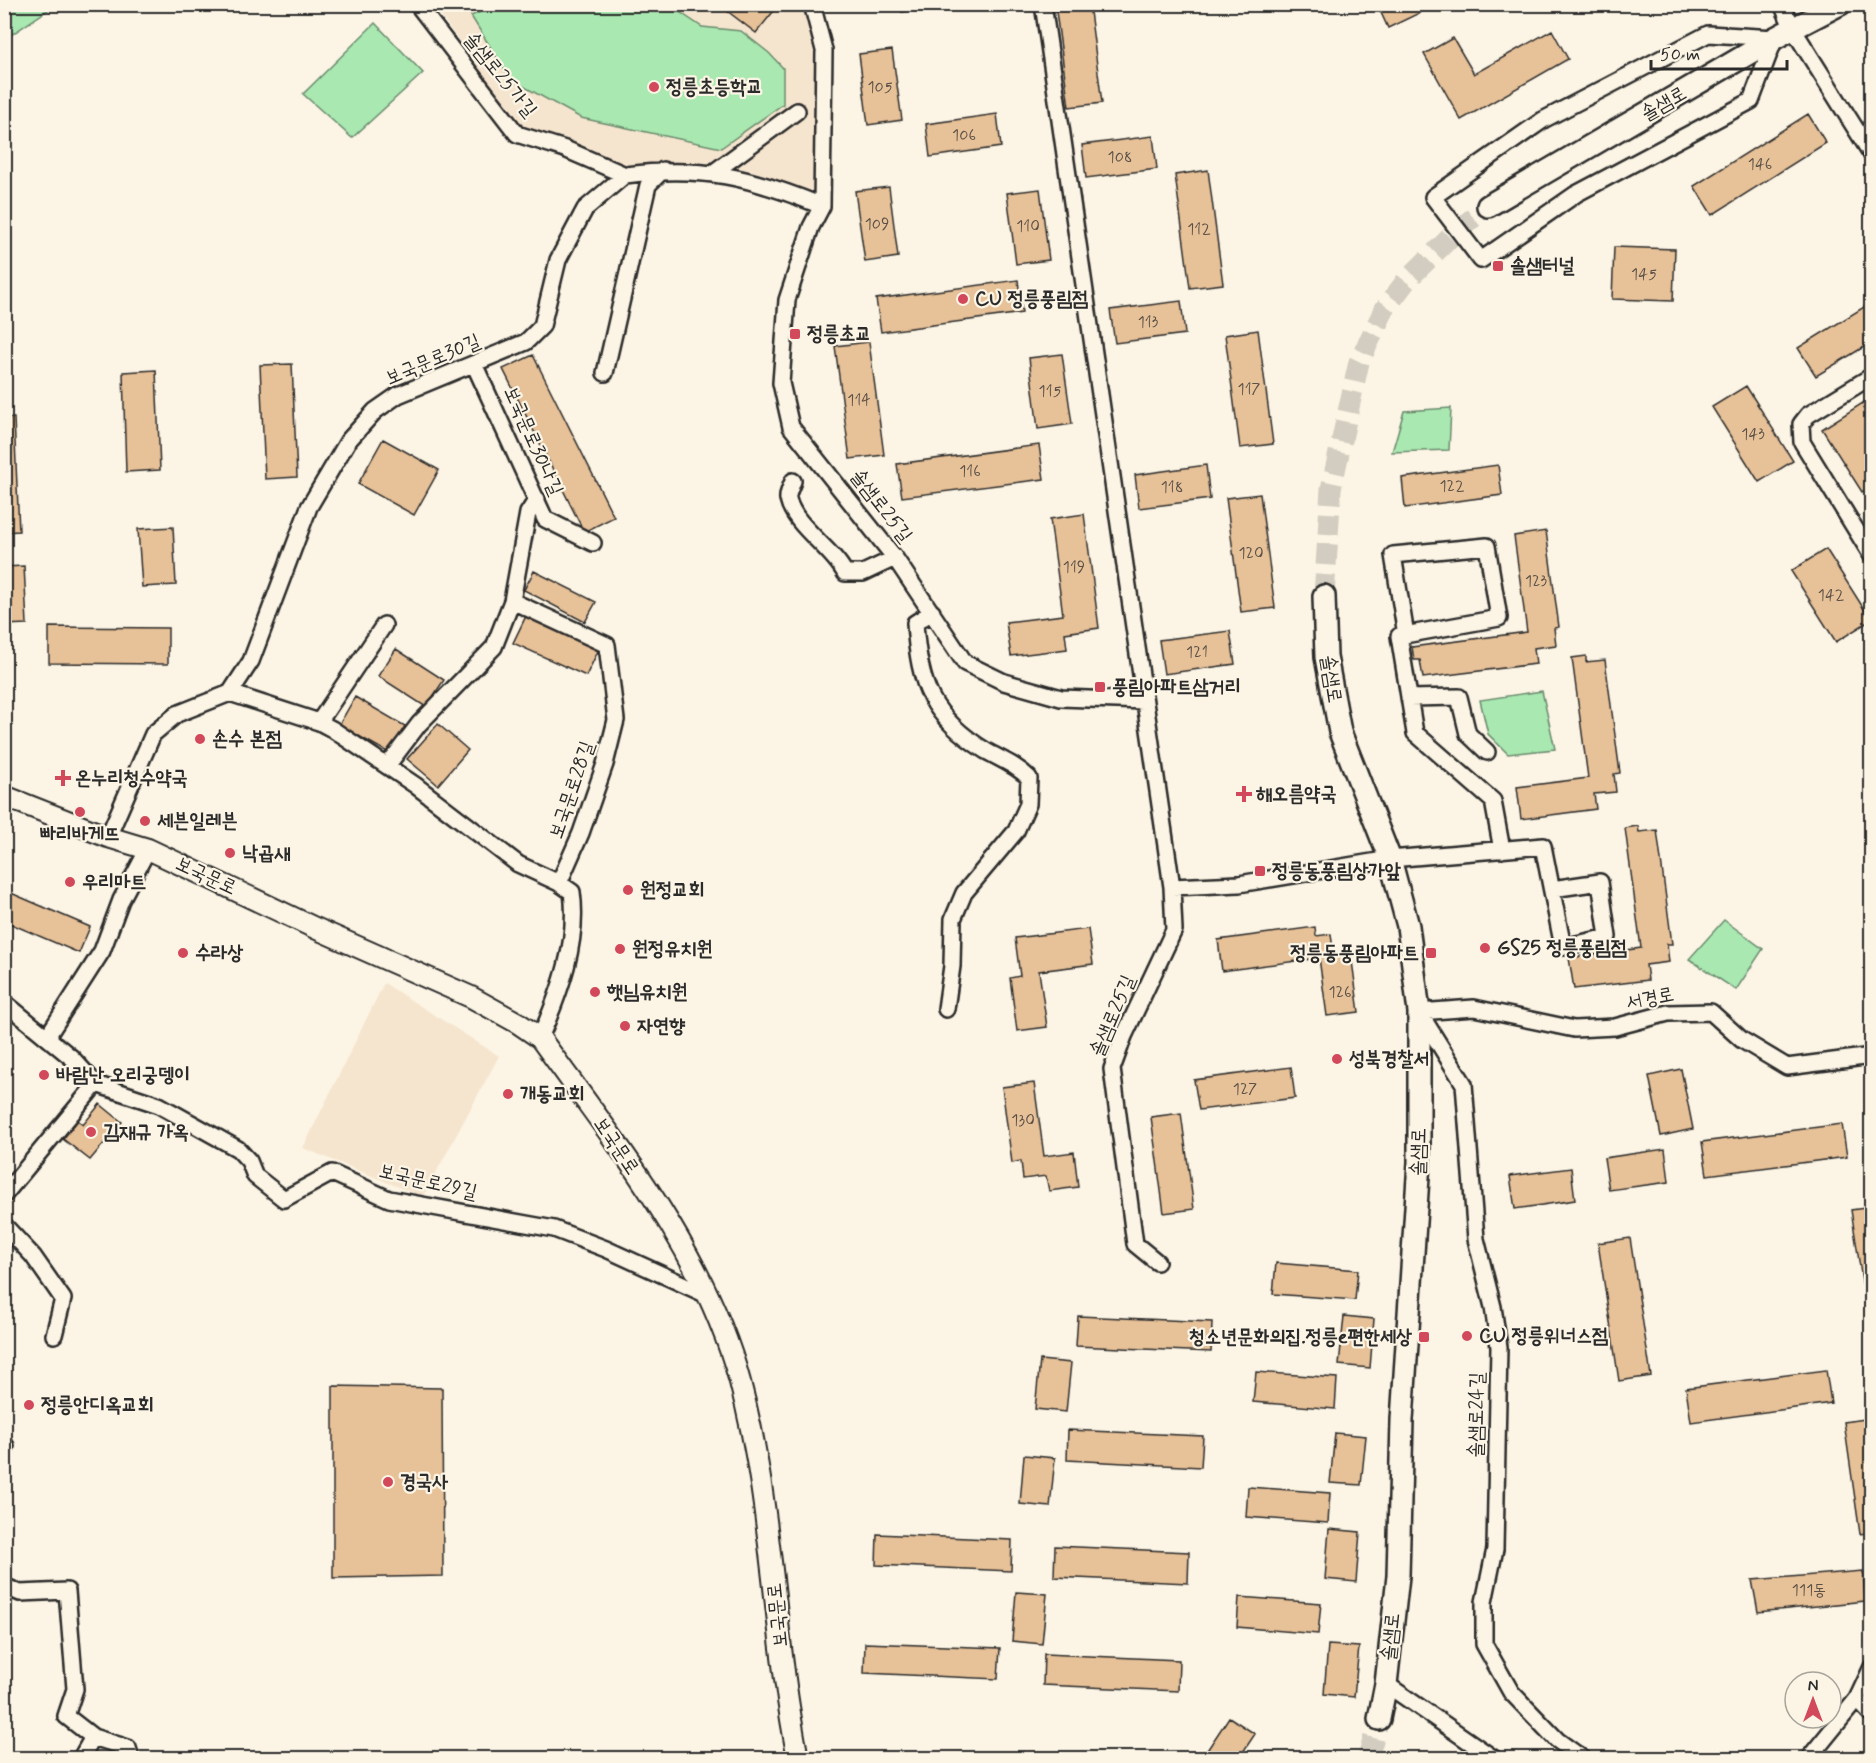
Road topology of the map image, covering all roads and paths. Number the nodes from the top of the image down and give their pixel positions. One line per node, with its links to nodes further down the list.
1 (417, 4): 11 (street, 솔샘로25가길)
2 (812, 4): 12 (street, 솔샘로25길)
3 (1043, 4): 29 (street)
4 (1782, 4): 6 (street)
5 (1840, 4): 6 (main road, 솔샘로)
6 (1784, 34): 6 (street); 8 (street); 13 (main road, 솔샘로)
7 (796, 111): 10 (street)
8 (1872, 155)
9 (663, 170): 10 (street); 11 (street); 15 (street)
10 (714, 172): 12 (street)
11 (625, 176): 14 (street, 보국문로30길)
12 (822, 206): 21 (street, 솔샘로25길)
13 (1488, 206)
14 (476, 366): 18 (street, 보국문로30나길); 27 (street, 보국문로30길)
15 (605, 373)
16 (1872, 376): 20 (street)
17 (793, 481): 21 (street)
18 (537, 499): 19 (street, 보국문로30나길); 23 (street)
19 (593, 543)
20 (1872, 556)
21 (895, 558): 24 (street, 솔샘로25길)
22 (1324, 596): 37 (main road, 솔샘로)
23 (512, 601): 32 (street); 38 (street, 보국문로28길)
24 (932, 612): 29 (street, 솔샘로25길); 42 (street)
25 (384, 625): 30 (street)
26 (1406, 635): 26 (street); 28 (street)
27 (230, 693): 30 (street); 34 (street)
28 (1409, 698): 31 (street); 36 (street)
29 (1144, 702): 39 (street, 솔샘로25길)
30 (319, 722): 32 (street)
31 (1486, 752)
32 (387, 766): 38 (street)
33 (4, 796): 34 (street, 보국문로)
34 (108, 837): 35 (street, 보국문로)
35 (148, 849): 44 (street); 45 (street, 보국문로)
36 (1502, 850): 37 (street); 40 (street)
37 (1390, 859): 39 (street); 43 (main road, 솔샘로)
38 (559, 883): 45 (street)
39 (1172, 887): 50 (street, 솔샘로25길)
40 (1552, 889): 40 (street)
41 (4, 1002): 44 (street, 보국문로29길)
42 (946, 1010)
43 (1419, 1012): 46 (street, 서경로); 55 (main road, 솔샘로); 65 (street, 솔샘로24길)
44 (47, 1037): 47 (street, 보국문로29길)
45 (540, 1038): 51 (street, 보국문로)
46 (1872, 1056)
47 (96, 1084): 48 (street); 51 (street, 보국문로29길)
48 (4, 1195)
49 (4, 1226): 52 (street)
50 (1157, 1262)
51 (709, 1296): 63 (street, 보국문로)
52 (54, 1335)
53 (4, 1586): 59 (street)
54 (1872, 1667): 56 (street)
55 (1386, 1684): 58 (main road, 솔샘로); 64 (street)
56 (1857, 1699): 57 (street); 60 (street)
57 (1872, 1715)
58 (1379, 1719)
59 (93, 1737): 61 (street); 62 (street)
60 (1814, 1756)
61 (81, 1758)
62 (131, 1758)
63 (798, 1758)
64 (1493, 1758)
65 (1582, 1758)

